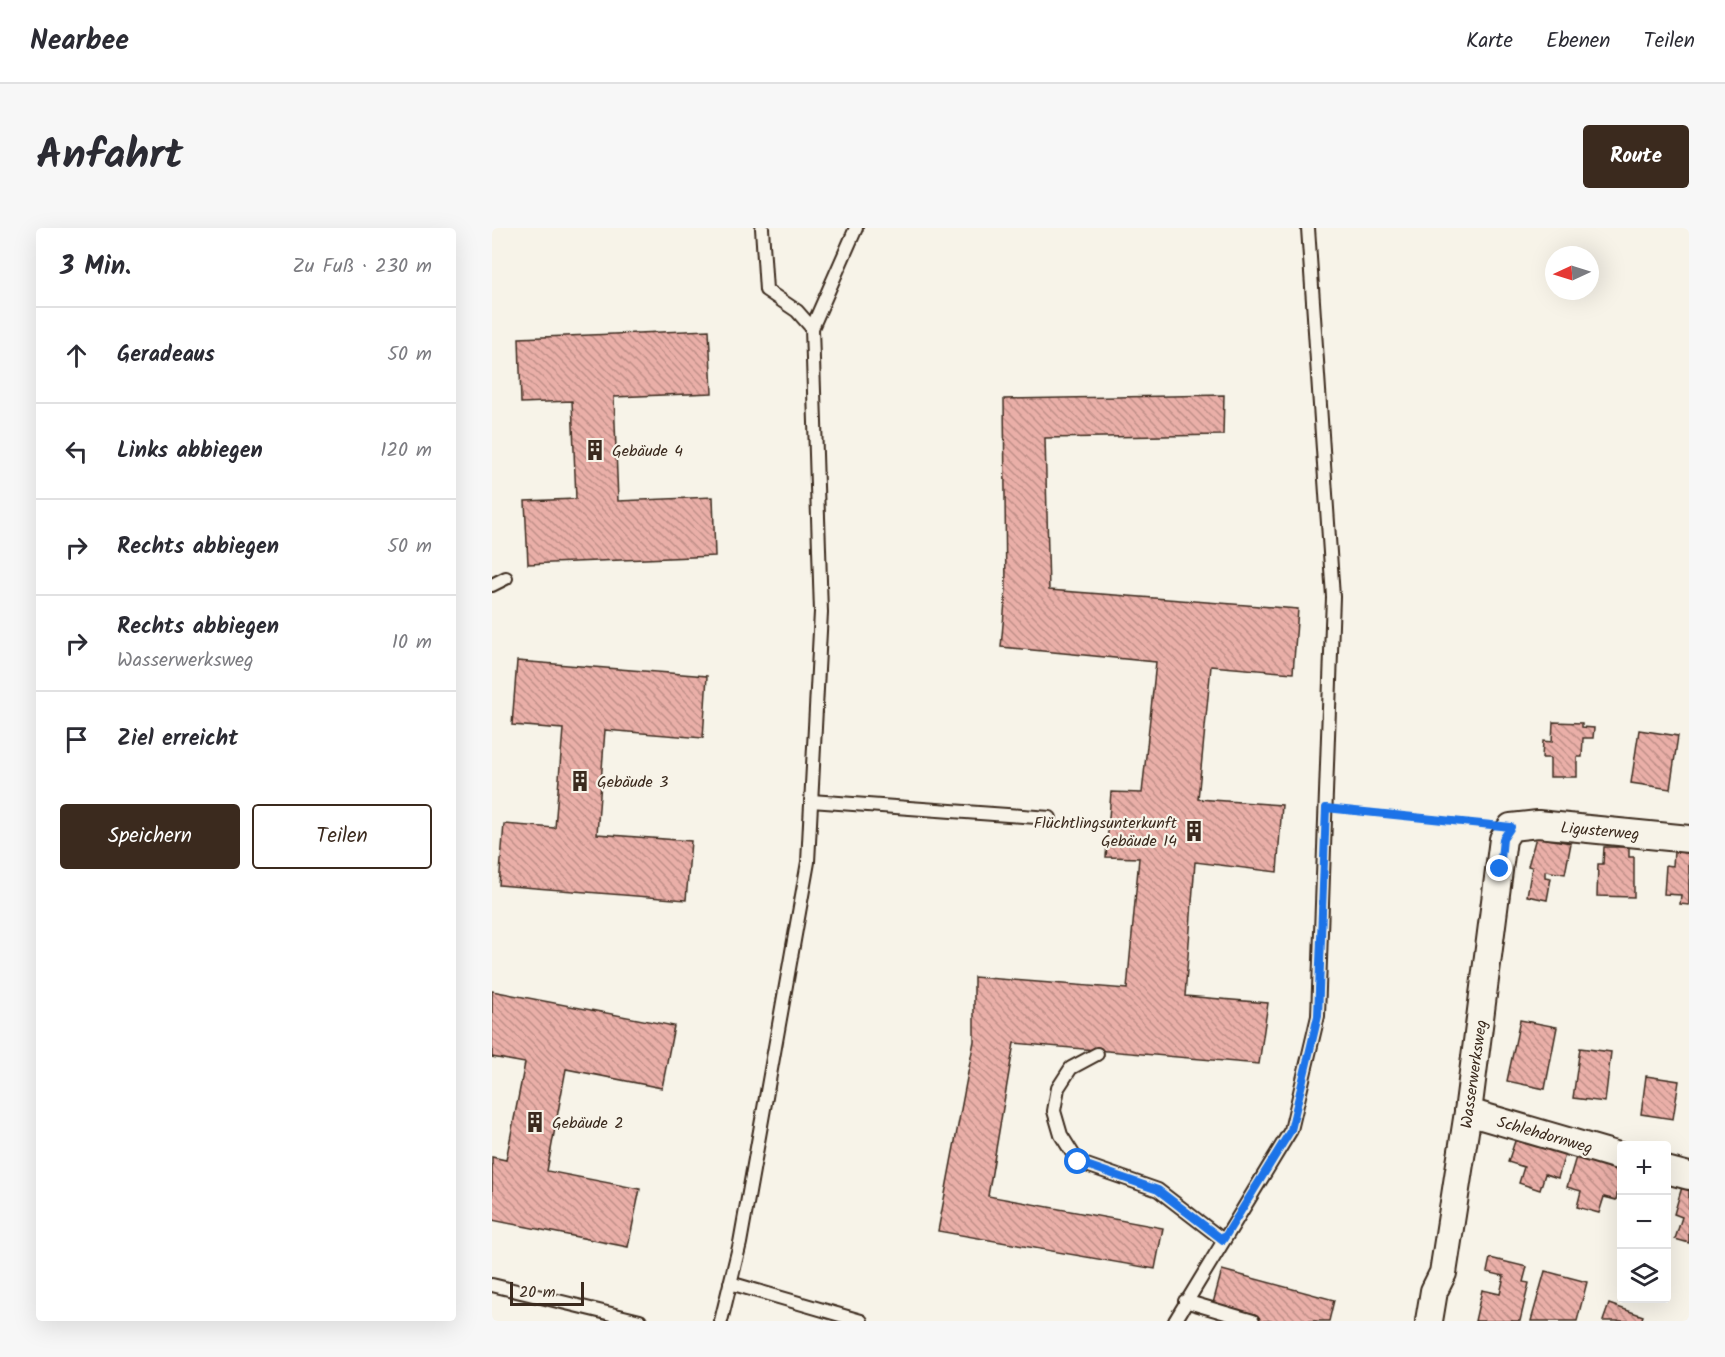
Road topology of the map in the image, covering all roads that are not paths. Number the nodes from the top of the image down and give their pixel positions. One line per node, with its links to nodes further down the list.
1 (762, 228): 4 (lane)
2 (856, 228): 4 (lane)
3 (1308, 228): 16 (lane)
4 (812, 328): 7 (lane)
5 (506, 578): 6 (lane)
6 (492, 585)
7 (811, 801): 8 (lane); 17 (lane)
8 (1050, 818)
9 (1511, 827): 10 (street, Ligusterweg); 12 (street, Wasserwerksweg)
10 (1689, 839)
11 (1097, 1054): 16 (lane)
12 (1468, 1112): 13 (street, Schlehdornweg); 25 (street, Wasserwerksweg)
13 (1617, 1156)
14 (1671, 1171): 15 (street)
15 (1689, 1176)
16 (1223, 1240): 19 (lane)
17 (730, 1283): 21 (lane); 22 (lane)
18 (492, 1286): 20 (lane)
19 (1185, 1301): 23 (lane); 24 (lane)
20 (640, 1321)
21 (721, 1321)
22 (861, 1321)
23 (1175, 1321)
24 (1253, 1321)
25 (1429, 1321)

